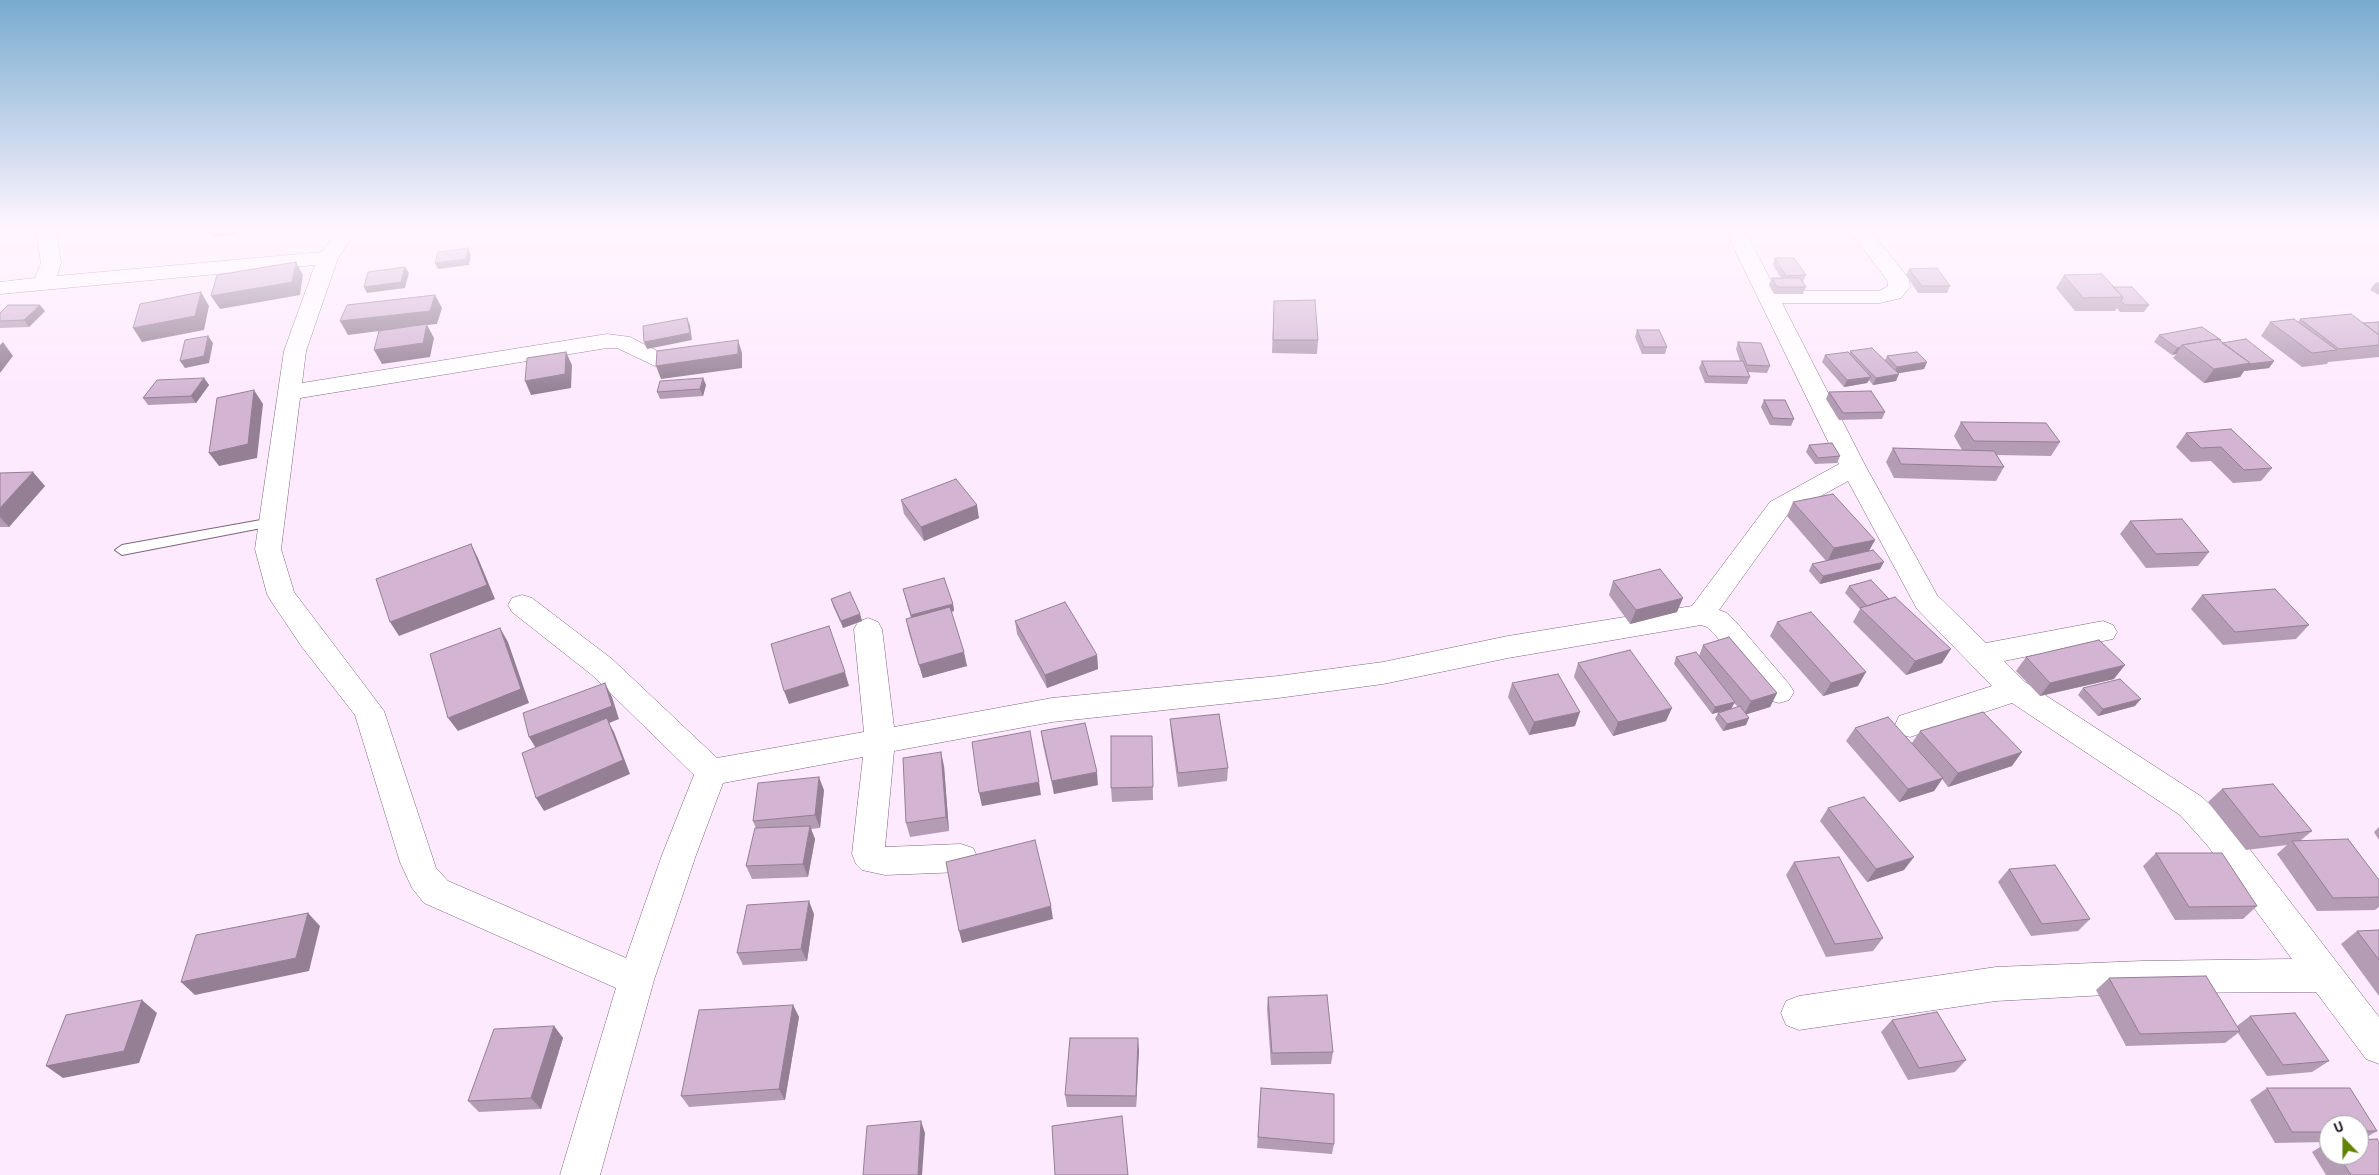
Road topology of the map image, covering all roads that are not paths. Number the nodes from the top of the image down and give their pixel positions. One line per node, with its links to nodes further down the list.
1 (35, 285): 5 (street)
2 (318, 285): 8 (street)
3 (1763, 285): 6 (street)
4 (1899, 285): 6 (street)
5 (5, 291)
6 (1769, 297): 9 (street)
7 (655, 359): 8 (street)
8 (290, 392): 10 (street)
9 (1853, 468): 13 (street); 16 (street)
10 (272, 522): 11 (lane); 24 (street)
11 (122, 550)
12 (522, 606): 21 (street)
13 (1701, 615): 18 (street); 20 (street)
14 (868, 629): 20 (street)
15 (2103, 632): 16 (street)
16 (1980, 655): 17 (street)
17 (2015, 690): 19 (street); 23 (street)
18 (1779, 692)
19 (1910, 725)
20 (880, 741): 21 (street); 22 (street)
21 (711, 772): 24 (street)
22 (961, 858)
23 (2327, 975): 25 (street); 26 (street)
24 (636, 980): 27 (street)
25 (1799, 1013)
26 (2379, 1046)
27 (580, 1175)

